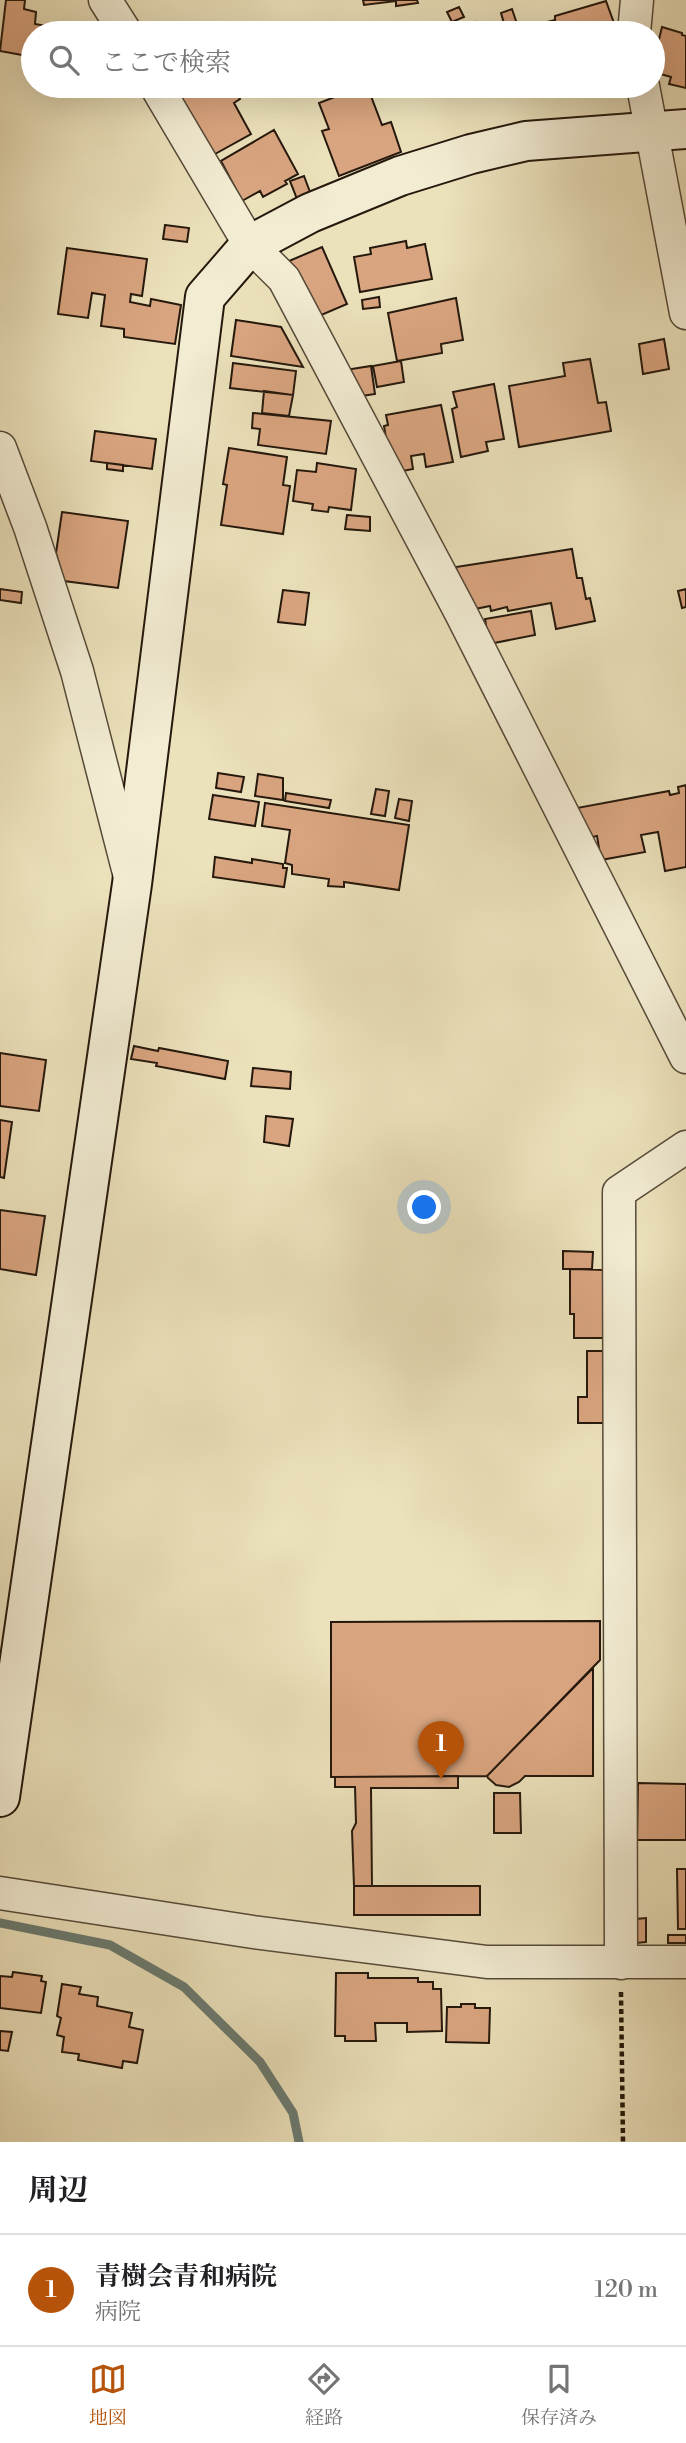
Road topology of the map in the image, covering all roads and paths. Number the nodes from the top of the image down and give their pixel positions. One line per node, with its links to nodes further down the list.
1 (105, 0): 3 (street)
2 (637, 0): 4 (street)
3 (118, 21)
4 (635, 21)
5 (163, 98): 8 (street)
6 (650, 98): 7 (street)
7 (669, 130): 8 (street); 9 (street)
8 (250, 245): 11 (street); 12 (street)
9 (686, 313)
10 (0, 448): 11 (street)
11 (132, 884): 14 (street)
12 (686, 1057)
13 (686, 1147): 17 (street)
14 (0, 1797)
15 (0, 1893): 17 (street)
16 (686, 1962): 17 (street)
17 (621, 1963): 18 (path)
18 (623, 2142)

